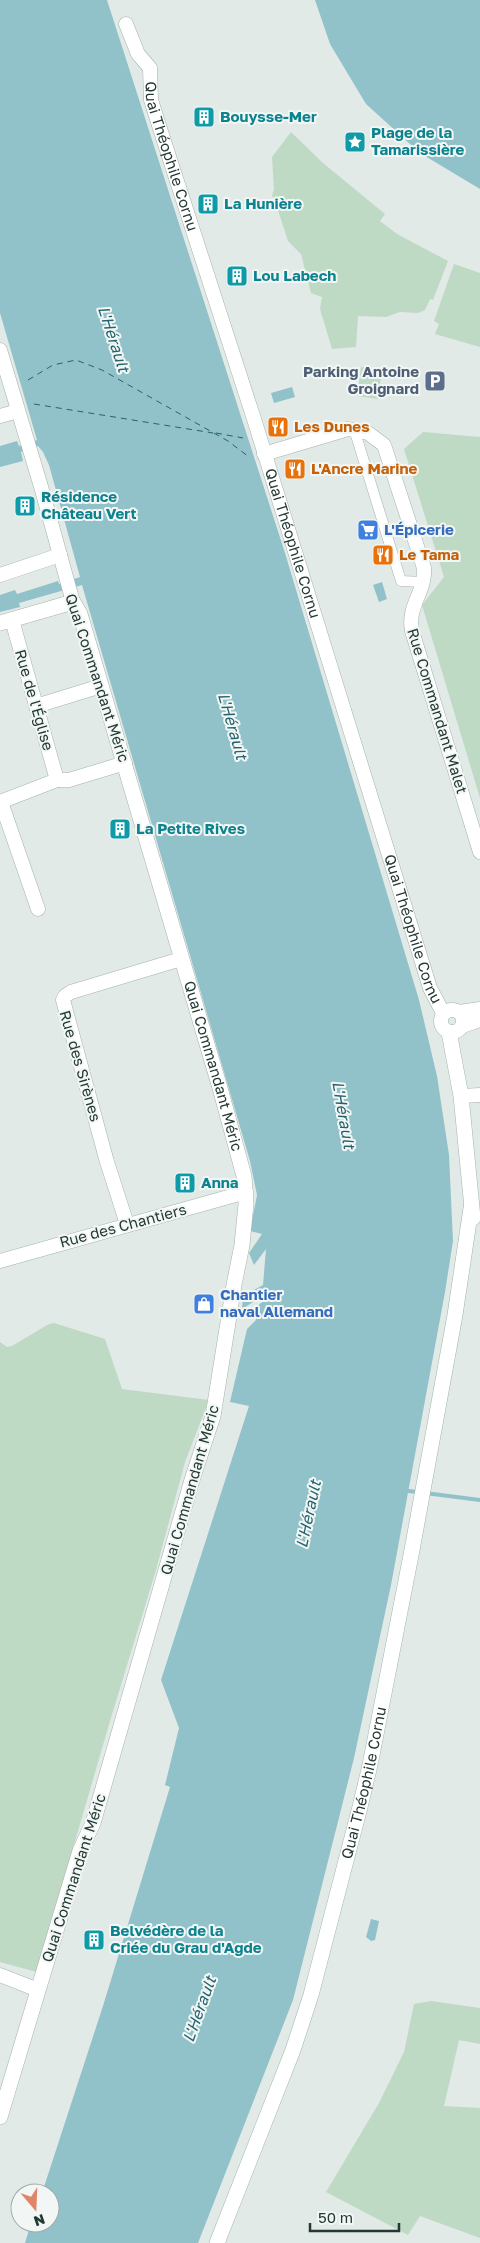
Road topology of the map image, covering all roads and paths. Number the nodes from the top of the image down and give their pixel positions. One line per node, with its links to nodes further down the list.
1 (126, 24): 7 (street, Quai Théophile Cornu)
2 (0, 350): 3 (street, Quai Commandant Méric)
3 (3, 374): 4 (street, Quai Commandant Méric)
4 (18, 411): 5 (street); 8 (street, Quai Commandant Méric)
5 (0, 416)
6 (354, 429): 7 (street); 10 (street); 10 (street)
7 (264, 454): 23 (street, Quai Théophile Cornu)
8 (60, 555): 9 (street); 11 (street, Quai Commandant Méric)
9 (0, 575)
10 (424, 582): 18 (street, Rue Commandant Malet)
11 (69, 591): 12 (street); 13 (street, Quai Commandant Méric)
12 (6, 622): 14 (street, Rue de l'Église)
13 (101, 686): 14 (street); 15 (street, Quai Commandant Méric)
14 (36, 706): 16 (street, Rue de l'Église)
15 (125, 763): 16 (street); 20 (street, Quai Commandant Méric)
16 (57, 780): 17 (street)
17 (1, 802): 19 (street)
18 (480, 852)
19 (38, 908)
20 (181, 958): 26 (street, Quai Commandant Méric); 27 (street, Rue des Sirènes)
21 (480, 1009): 23 (street)
22 (480, 1020): 23 (street)
23 (454, 1021): 25 (street, Quai Théophile Cornu)
24 (480, 1095): 25 (street)
25 (461, 1096): 32 (street, Quai Théophile Cornu)
26 (246, 1192): 27 (street, Rue des Chantiers); 30 (street, Quai Commandant Méric)
27 (127, 1224): 28 (street, Rue des Chantiers)
28 (0, 1261)
29 (0, 1974): 30 (street)
30 (38, 1990): 31 (street, Quai Commandant Méric)
31 (0, 2117)
32 (217, 2243)

